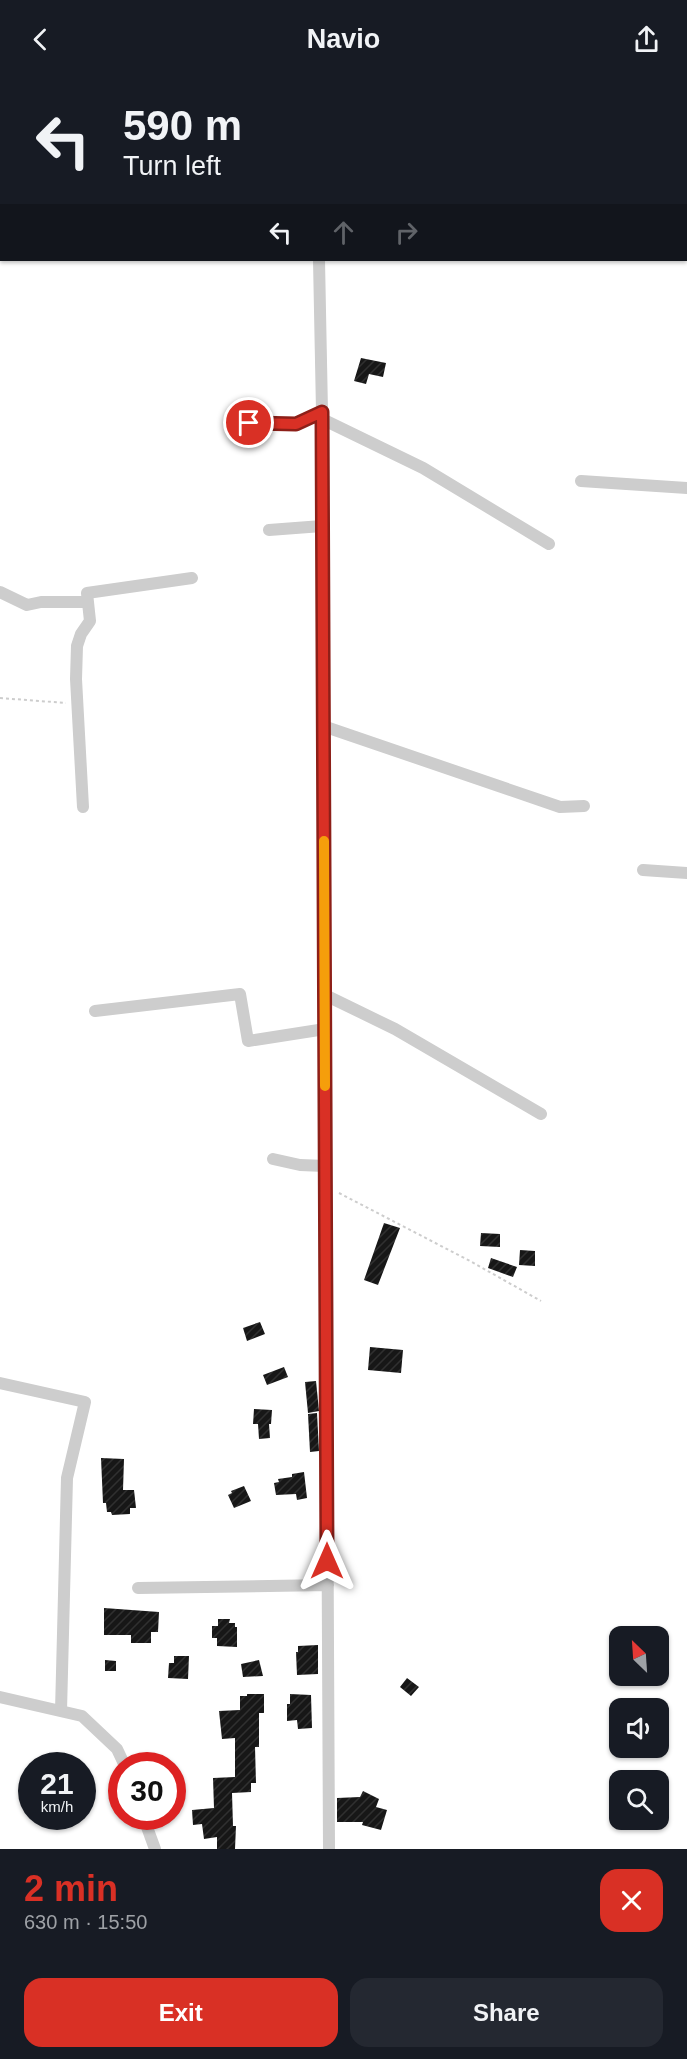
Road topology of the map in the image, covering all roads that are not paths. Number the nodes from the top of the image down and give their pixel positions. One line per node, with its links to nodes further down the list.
1 (319, 261): 2 (street)
2 (322, 415): 3 (street); 6 (street); 8 (street)
3 (249, 423)
4 (581, 481): 5 (street)
5 (687, 488)
6 (322, 526): 7 (street); 12 (street)
7 (269, 530)
8 (549, 544)
9 (192, 578): 11 (street)
10 (0, 592): 11 (street)
11 (88, 602): 14 (street)
12 (323, 726): 13 (street); 17 (street)
13 (584, 806)
14 (83, 807)
15 (643, 870): 16 (street)
16 (687, 873)
17 (325, 995): 19 (street); 20 (street)
18 (95, 1011): 19 (street)
19 (325, 1029): 22 (street)
20 (542, 1114)
21 (273, 1159): 22 (street)
22 (325, 1166): 24 (street)
23 (0, 1383): 27 (street)
24 (328, 1585): 25 (street); 31 (street)
25 (138, 1588)
26 (0, 1697): 27 (street)
27 (61, 1711): 28 (street)
28 (118, 1752)
29 (148, 1830): 30 (street)
30 (155, 1849)
31 (329, 1849)

